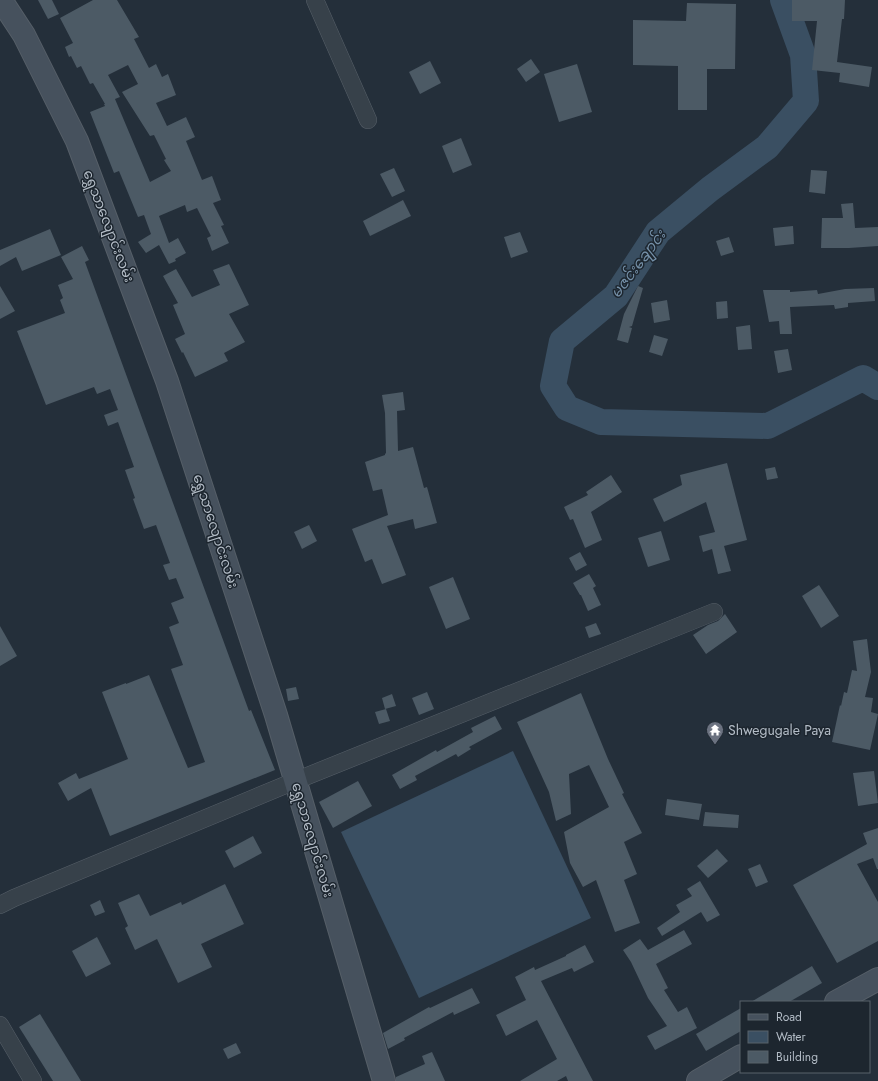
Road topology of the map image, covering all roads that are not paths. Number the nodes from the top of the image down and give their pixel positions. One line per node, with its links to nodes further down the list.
1 (1, 0): 5 (street, ရွှေသာလျောင်းလမ်း)
2 (315, 0): 3 (street)
3 (368, 120)
4 (714, 612): 5 (street)
5 (295, 781): 6 (street); 12 (street, ရွှေသာလျောင်းလမ်း)
6 (0, 905)
7 (878, 979): 8 (street)
8 (838, 1001)
9 (0, 1025): 11 (street)
10 (740, 1057): 13 (street)
11 (33, 1081)
12 (384, 1081)
13 (698, 1081)

